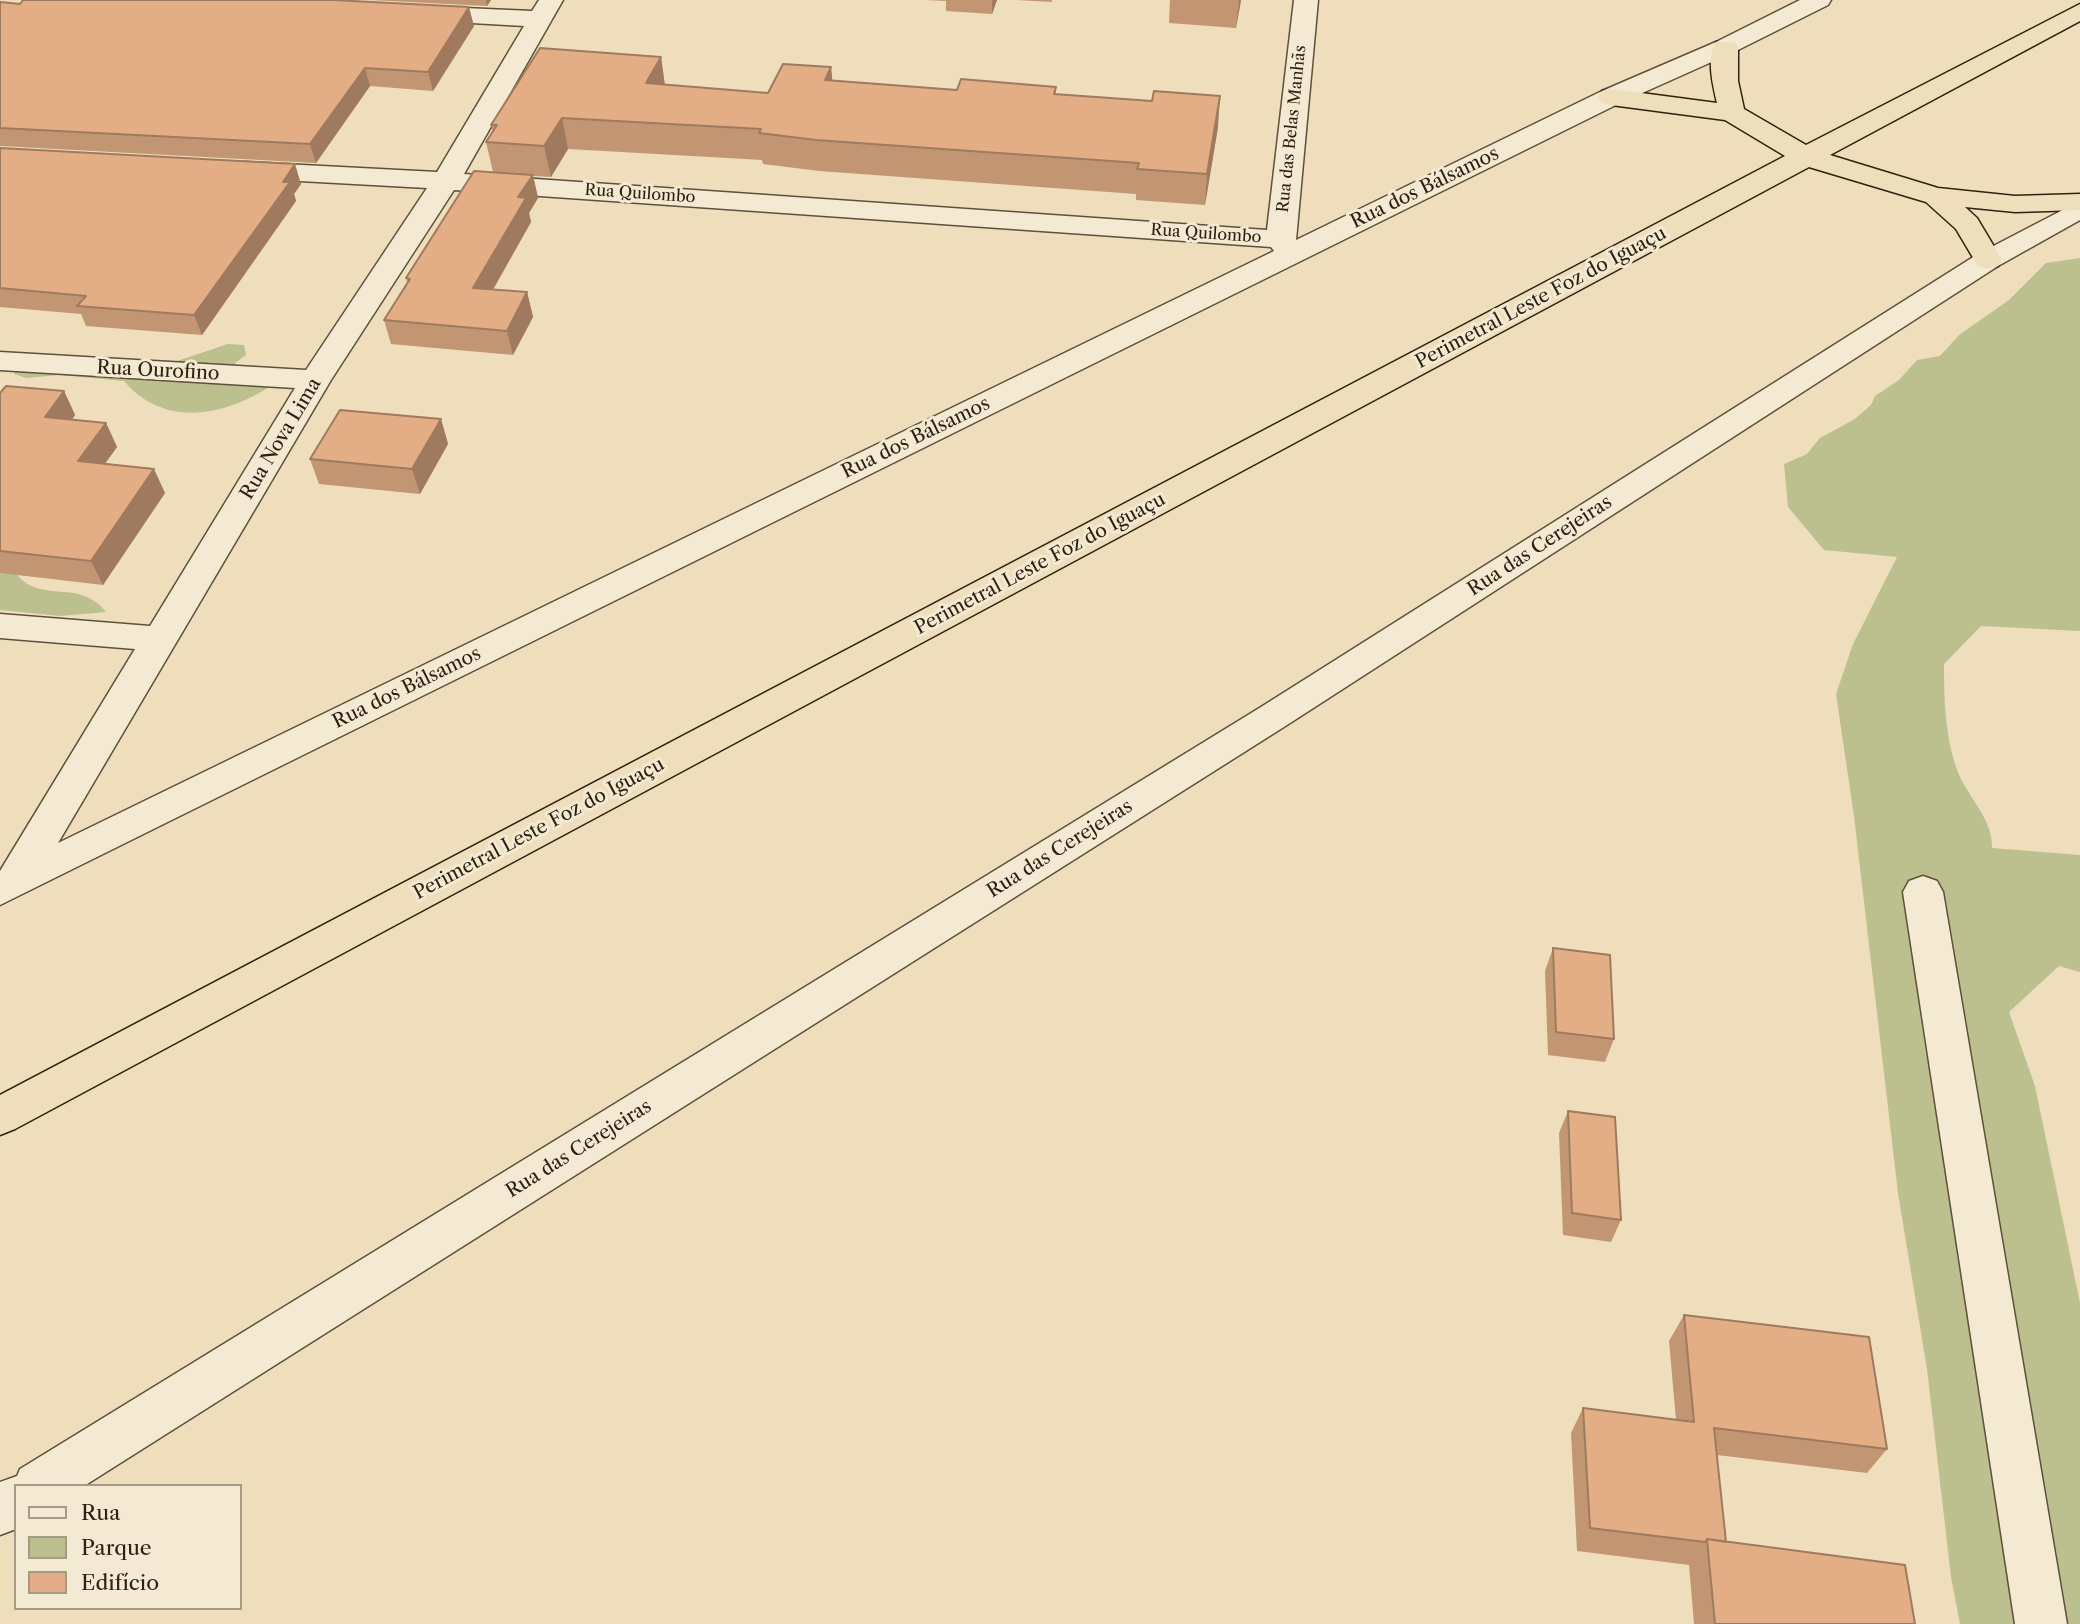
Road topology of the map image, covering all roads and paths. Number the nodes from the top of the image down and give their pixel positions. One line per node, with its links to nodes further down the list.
1 (1306, 0): 15 (street, Rua das Belas Manhãs)
2 (1819, 0): 6 (street, Rua dos Bálsamos)
3 (545, 10): 5 (street); 11 (street, Rua Nova Lima)
4 (2080, 10): 9 (highway, Perimetral Leste Foz do Iguaçu)
5 (401, 12)
6 (1725, 47): 7 (street, Rua dos Bálsamos); 8 (highway)
7 (1611, 97): 8 (highway); 15 (street, Rua dos Bálsamos)
8 (1732, 113): 9 (highway)
9 (1806, 157): 12 (highway); 23 (highway, Perimetral Leste Foz do Iguaçu)
10 (223, 169): 11 (street, Rua Quilombo)
11 (446, 181): 15 (street, Rua Quilombo); 18 (street, Rua Nova Lima)
12 (1936, 196): 13 (highway); 16 (highway)
13 (2080, 202)
14 (2080, 209): 16 (street, Rua das Cerejeiras)
15 (1286, 247): 21 (street, Rua dos Bálsamos)
16 (1987, 260): 24 (street, Rua das Cerejeiras)
17 (0, 361): 18 (street, Rua Ourofino)
18 (315, 380): 20 (street, Rua Nova Lima)
19 (0, 626): 20 (street)
20 (161, 639): 21 (street, Rua Nova Lima)
21 (8, 885)
22 (1923, 892): 25 (street)
23 (0, 1116)
24 (41, 1484)
25 (2041, 1624)

